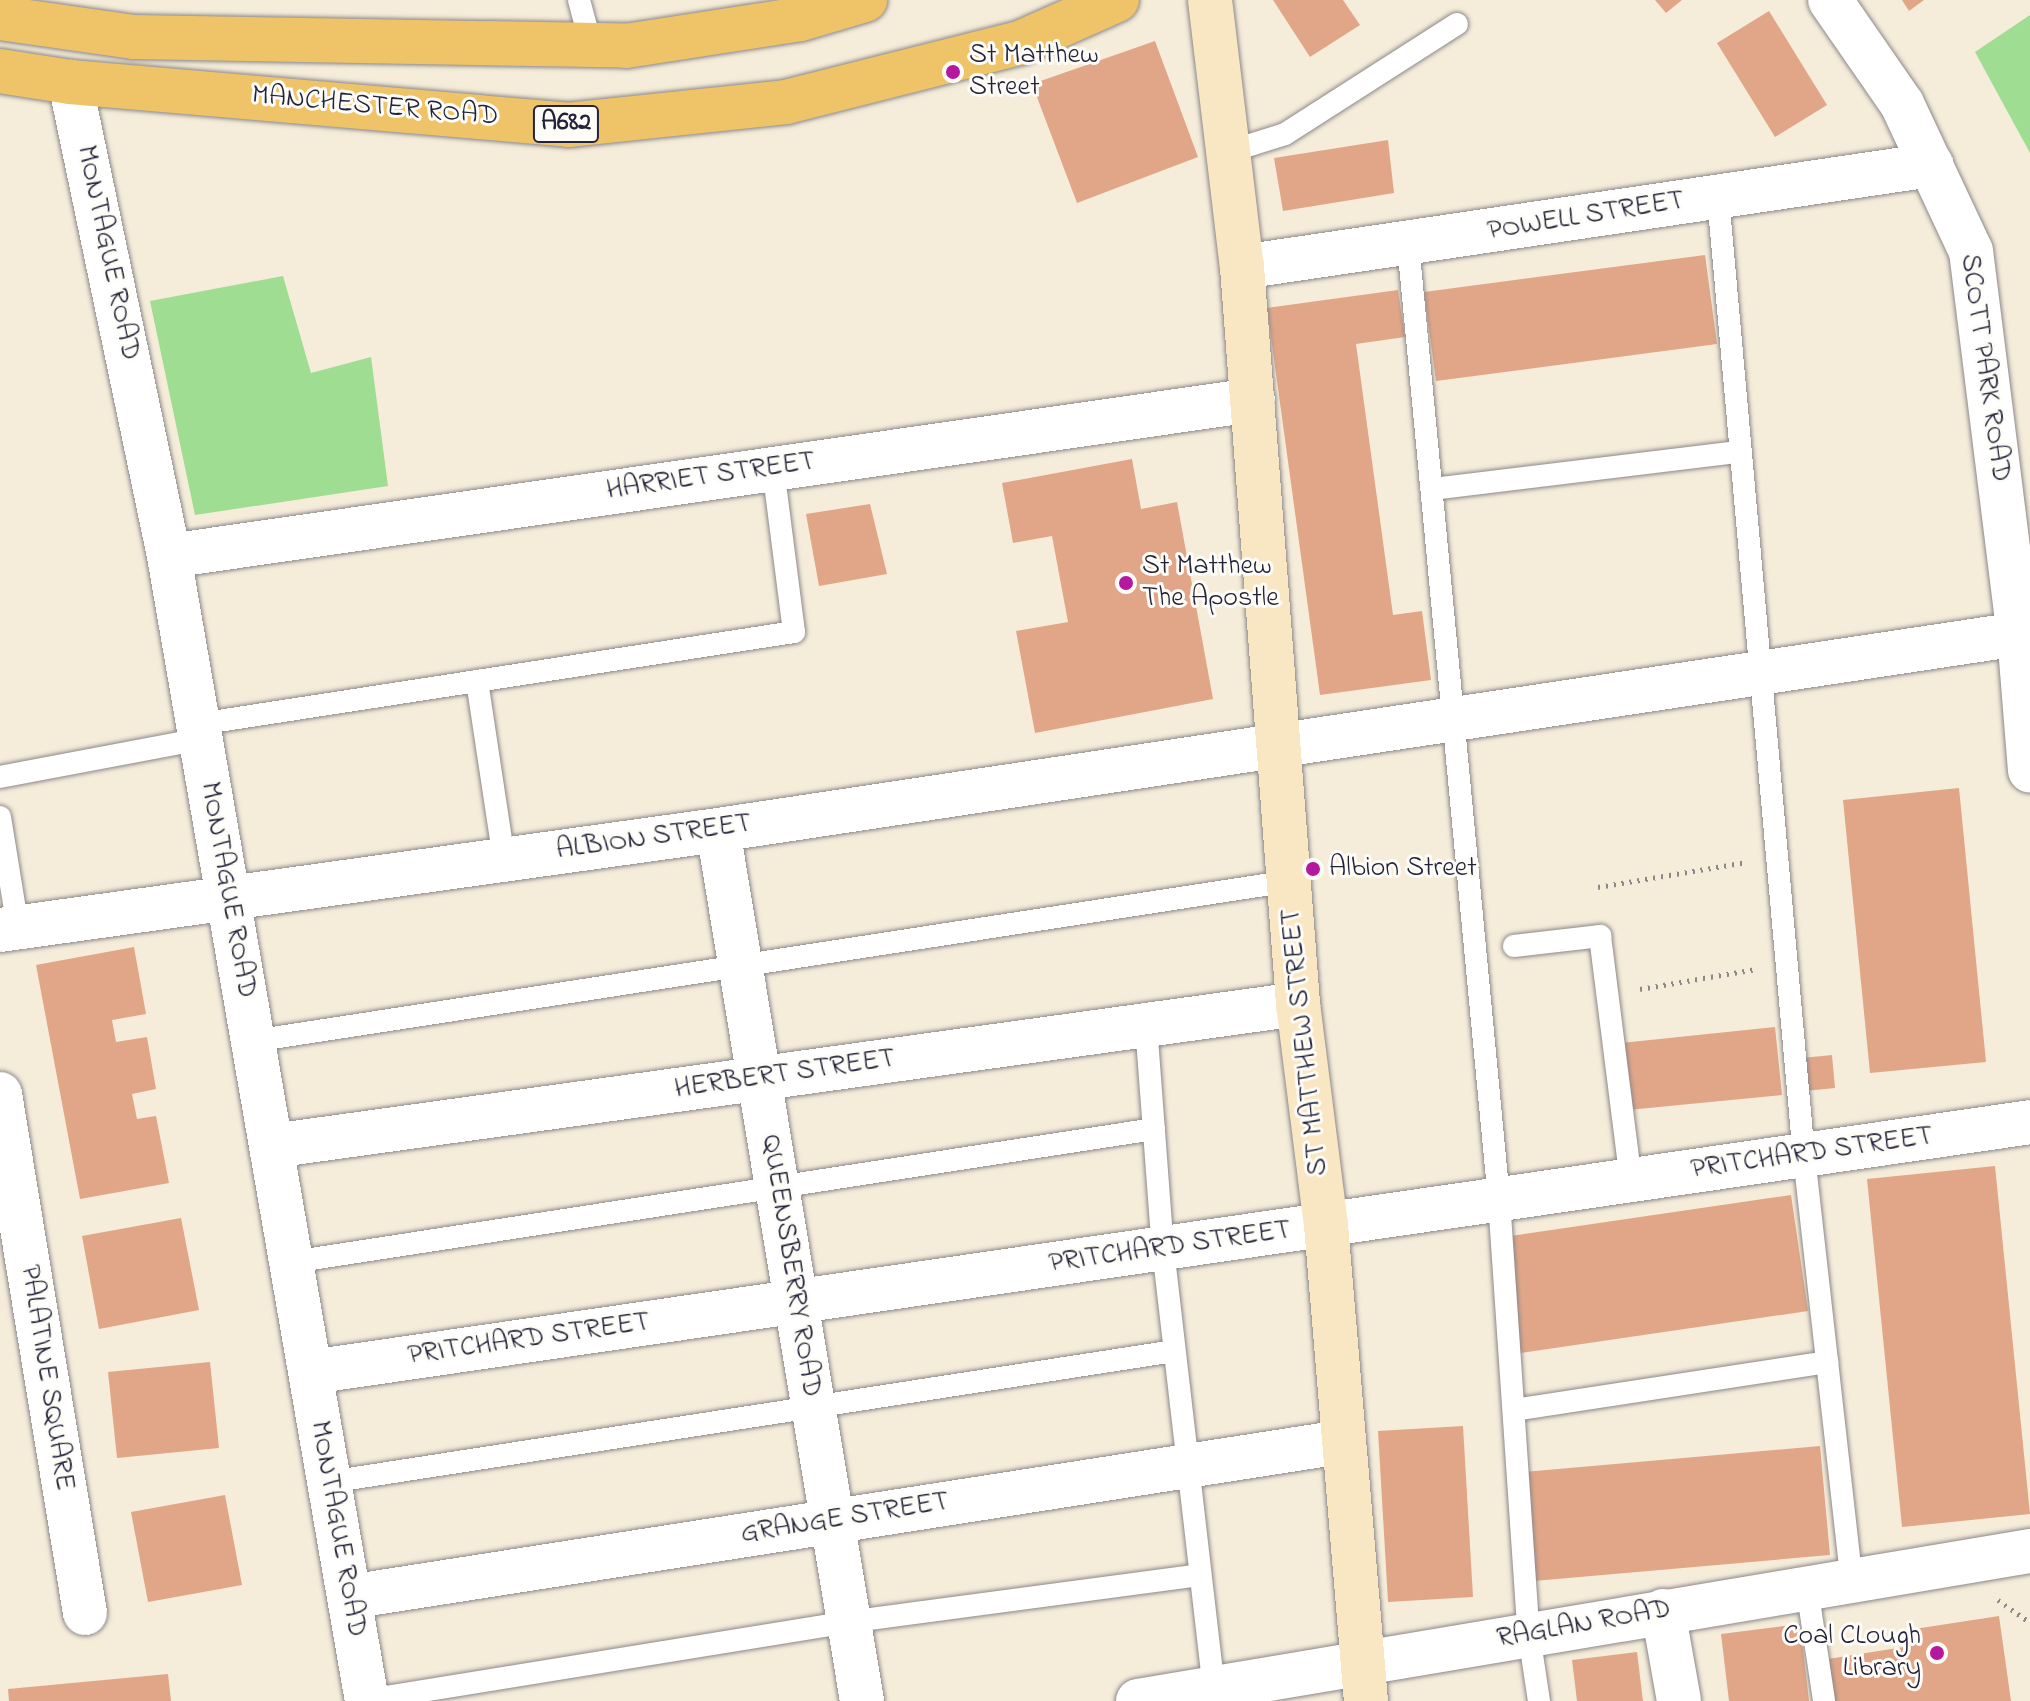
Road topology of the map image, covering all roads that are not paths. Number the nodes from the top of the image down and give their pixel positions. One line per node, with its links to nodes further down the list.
1 (579, 0): 8 (lane)
2 (865, 0): 8 (main road, MANCHESTER ROAD)
3 (1210, 0): 11 (main road, ST MATTHEW STREET)
4 (1830, 0): 12 (street, SCOTT PARK ROAD)
5 (1109, 2): 10 (main road, MANCHESTER ROAD / A682)
6 (0, 18): 8 (main road, MANCHESTER ROAD)
7 (1457, 24): 11 (lane)
8 (591, 45)
9 (0, 71): 10 (main road, MANCHESTER ROAD / A682)
10 (70, 82): 20 (street, MONTAGUE ROAD)
11 (1228, 152): 15 (main road, ST MATTHEW STREET)
12 (1931, 165): 13 (street, POWELL STREET); 21 (street, SCOTT PARK ROAD)
13 (1718, 197): 14 (street, POWELL STREET); 17 (lane)
14 (1408, 244): 15 (street, POWELL STREET); 19 (lane)
15 (1242, 267): 16 (main road, ST MATTHEW STREET)
16 (1253, 400): 18 (street, HARRIET STREET); 26 (main road, ST MATTHEW STREET)
17 (1740, 452): 19 (lane); 22 (lane)
18 (773, 468): 20 (street, HARRIET STREET); 23 (lane)
19 (1432, 489): 24 (lane)
20 (169, 556): 25 (street, MONTAGUE ROAD)
21 (2019, 634): 22 (street, ALBION STREET); 27 (street, SCOTT PARK ROAD)
22 (1759, 672): 24 (street, ALBION STREET); 45 (lane)
23 (477, 681): 25 (lane); 31 (lane)
24 (1454, 717): 26 (street, ALBION STREET); 48 (lane)
25 (200, 732): 28 (lane); 33 (street, MONTAGUE ROAD)
26 (1280, 742): 30 (street, ALBION STREET); 32 (main road, ST MATTHEW STREET)
27 (2030, 771)
28 (0, 777)
29 (0, 817): 34 (lane)
30 (718, 830): 31 (street, ALBION STREET); 36 (street, QUEENSBERRY ROAD)
31 (504, 859): 33 (street, ALBION STREET)
32 (1290, 881): 36 (lane); 37 (main road, ST MATTHEW STREET)
33 (229, 896): 34 (street, ALBION STREET); 39 (street, MONTAGUE ROAD)
34 (9, 929)
35 (1514, 946): 46 (lane)
36 (741, 969): 39 (lane); 40 (street, QUEENSBERRY ROAD)
37 (1298, 1004): 38 (street, HERBERT STREET); 49 (main road, ST MATTHEW STREET)
38 (1146, 1025): 40 (street, HERBERT STREET); 43 (lane)
39 (253, 1041): 44 (street, MONTAGUE ROAD)
40 (759, 1078): 44 (street, HERBERT STREET); 47 (street, QUEENSBERRY ROAD)
41 (0, 1094): 68 (street, PALATINE SQUARE)
42 (2030, 1122): 45 (street, PRITCHARD STREET)
43 (1154, 1129): 47 (lane); 50 (lane)
44 (272, 1146): 51 (street, MONTAGUE ROAD)
45 (1804, 1156): 46 (street, PRITCHARD STREET); 54 (lane)
46 (1631, 1181): 48 (street, PRITCHARD STREET)
47 (778, 1189): 51 (lane); 52 (street, QUEENSBERRY ROAD)
48 (1499, 1200): 49 (street, PRITCHARD STREET); 56 (lane)
49 (1326, 1225): 50 (street, PRITCHARD STREET); 58 (main road, ST MATTHEW STREET)
50 (1163, 1249): 52 (street, PRITCHARD STREET); 53 (lane)
51 (292, 1262): 55 (street, MONTAGUE ROAD)
52 (797, 1302): 55 (street, PRITCHARD STREET); 57 (street, QUEENSBERRY ROAD)
53 (1174, 1351): 57 (lane); 59 (lane)
54 (1827, 1362): 56 (lane); 64 (lane)
55 (311, 1372): 60 (street, MONTAGUE ROAD)
56 (1514, 1410): 70 (lane)
57 (814, 1411): 60 (lane); 61 (street, QUEENSBERRY ROAD)
58 (1341, 1442): 59 (street, GRANGE STREET); 71 (main road, ST MATTHEW STREET)
59 (1187, 1466): 61 (street, GRANGE STREET); 63 (lane)
60 (329, 1482): 66 (street, MONTAGUE ROAD)
61 (830, 1521): 66 (street, GRANGE STREET); 69 (street, QUEENSBERRY ROAD)
62 (2030, 1551): 64 (street, RAGLAN ROAD)
63 (1200, 1575): 69 (lane); 72 (lane)
64 (1852, 1581): 65 (street, RAGLAN ROAD)
65 (1807, 1588): 67 (street, RAGLAN ROAD); 78 (lane)
66 (349, 1597): 73 (street, MONTAGUE ROAD)
67 (1663, 1611): 70 (street, RAGLAN ROAD); 77 (street)
68 (85, 1613)
69 (848, 1622): 73 (lane); 74 (street, QUEENSBERRY ROAD)
70 (1529, 1635): 71 (street, RAGLAN ROAD); 76 (lane)
71 (1364, 1682): 72 (street, RAGLAN ROAD)
72 (1214, 1694): 75 (street, RAGLAN ROAD)
73 (367, 1700)
74 (862, 1701)
75 (1138, 1701)
76 (1539, 1701)
77 (1679, 1701)
78 (1824, 1701)

